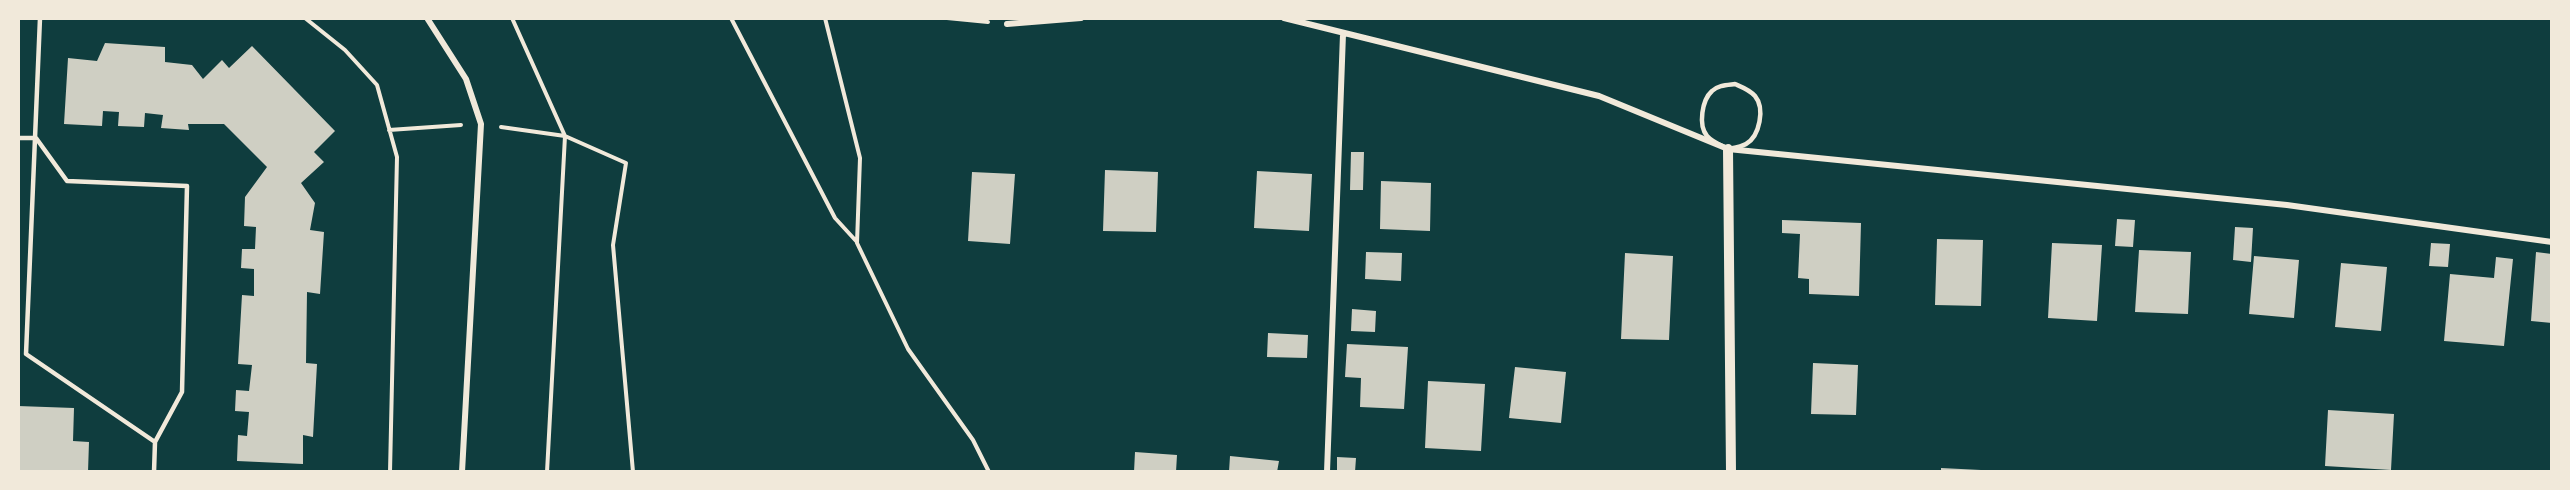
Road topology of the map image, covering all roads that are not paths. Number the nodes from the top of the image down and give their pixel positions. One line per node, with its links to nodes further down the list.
1 (40, 18): 8 (lane)
2 (427, 18): 13 (street)
3 (1081, 18): 5 (street)
4 (1284, 18): 6 (street)
5 (1007, 24)
6 (1343, 34): 9 (street); 14 (street)
7 (18, 138): 8 (lane)
8 (36, 138): 11 (lane); 11 (lane)
9 (1728, 149): 9 (lane); 10 (street); 15 (street)
10 (2552, 242)
11 (155, 441): 12 (lane)
12 (154, 472)
13 (462, 472)
14 (1327, 472)
15 (1731, 472)

